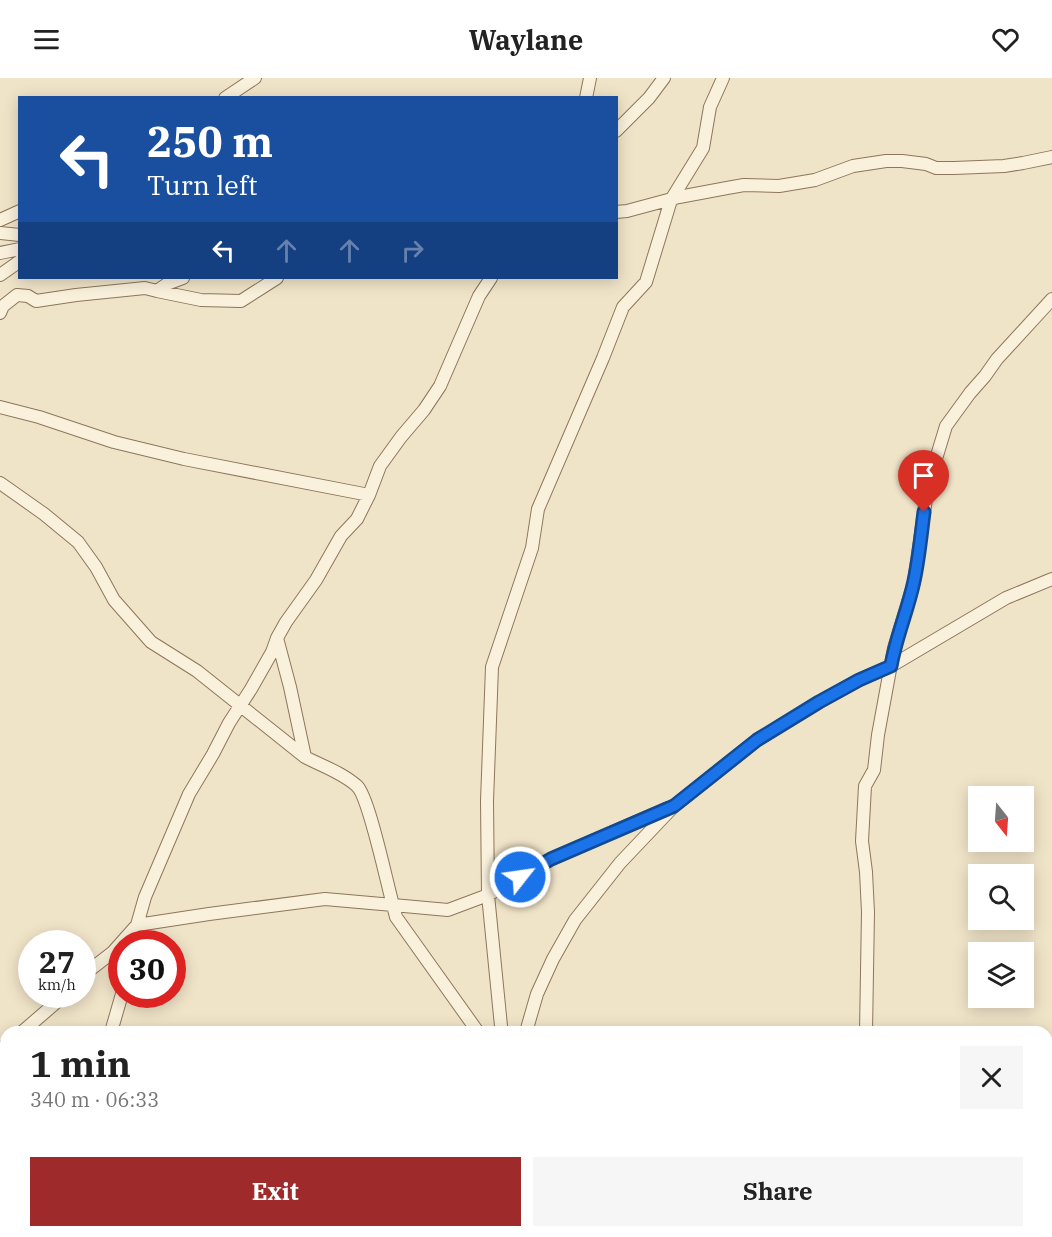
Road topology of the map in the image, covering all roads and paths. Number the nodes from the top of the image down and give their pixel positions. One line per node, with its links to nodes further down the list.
1 (255, 78): 5 (street)
2 (590, 78): 6 (street)
3 (664, 78): 7 (street)
4 (723, 78): 9 (street)
5 (228, 96)
6 (586, 96)
7 (618, 129)
8 (1052, 157): 9 (street)
9 (671, 200): 11 (street); 34 (street)
10 (18, 212): 12 (street)
11 (618, 212)
12 (0, 220)
13 (0, 233): 14 (street)
14 (18, 235)
15 (18, 249): 16 (street)
16 (0, 253)
17 (18, 262): 18 (street)
18 (0, 275)
19 (180, 279): 22 (street)
20 (275, 279): 22 (street)
21 (490, 279): 27 (street)
22 (157, 291): 24 (street)
23 (1052, 299): 30 (street)
24 (0, 313)
25 (0, 407): 27 (street)
26 (0, 483): 31 (street)
27 (369, 495): 29 (street)
28 (1052, 579): 30 (street)
29 (277, 638): 31 (street); 32 (street)
30 (891, 666): 33 (street); 46 (street)
31 (240, 706): 32 (street); 36 (street)
32 (305, 757): 35 (street)
33 (674, 806): 34 (street); 45 (street)
34 (488, 895): 35 (street); 44 (street)
35 (393, 905): 36 (street); 43 (street)
36 (137, 925): 37 (street); 38 (street)
37 (136, 930)
38 (96, 965)
39 (50, 1008): 41 (street)
40 (118, 1008): 42 (street)
41 (29, 1026)
42 (113, 1026)
43 (474, 1026)
44 (501, 1026)
45 (528, 1026)
46 (866, 1026)

